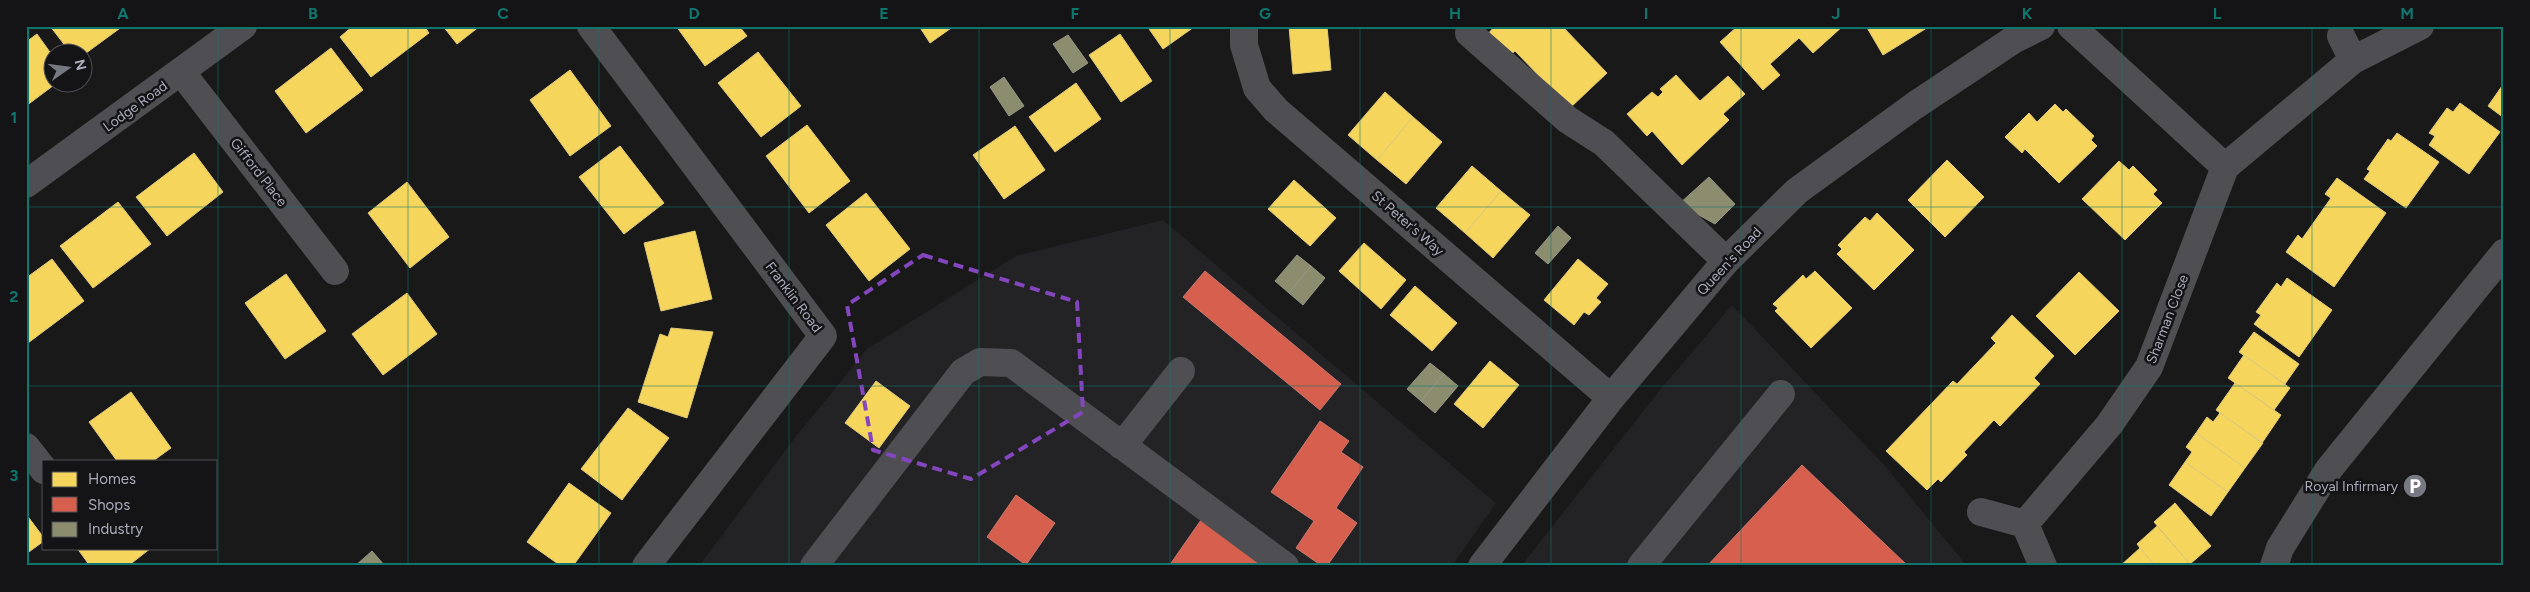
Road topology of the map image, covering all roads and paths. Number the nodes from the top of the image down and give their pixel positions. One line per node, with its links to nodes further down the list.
1 (243, 26): 10 (street, Lodge Road)
2 (591, 26): 24 (street, Franklin Road)
3 (1244, 26): 18 (street, St Peter's Way)
4 (2041, 26): 14 (street, Queen's Road)
5 (2071, 26): 11 (street)
6 (2420, 26): 9 (street, Sharman Close)
7 (1469, 33): 14 (street)
8 (2341, 36): 9 (street)
9 (2353, 60): 11 (street, Sharman Close)
10 (182, 73): 12 (street, Lodge Road); 15 (street, Gifford Place)
11 (2225, 167): 23 (street, Sharman Close)
12 (26, 184)
13 (2504, 253): 30 (street)
14 (1726, 261): 18 (street, Queen's Road)
15 (335, 271)
16 (1181, 371): 19 (street)
17 (1780, 394): 28 (street)
18 (1611, 398): 27 (street, Queen's Road)
19 (1122, 446): 25 (street); 26 (street)
20 (26, 447): 21 (street)
21 (42, 467)
22 (1981, 512): 23 (street)
23 (2025, 524): 29 (street)
24 (646, 566)
25 (814, 566)
26 (1285, 566)
27 (1482, 566)
28 (1641, 566)
29 (2043, 566)
30 (2274, 566)

